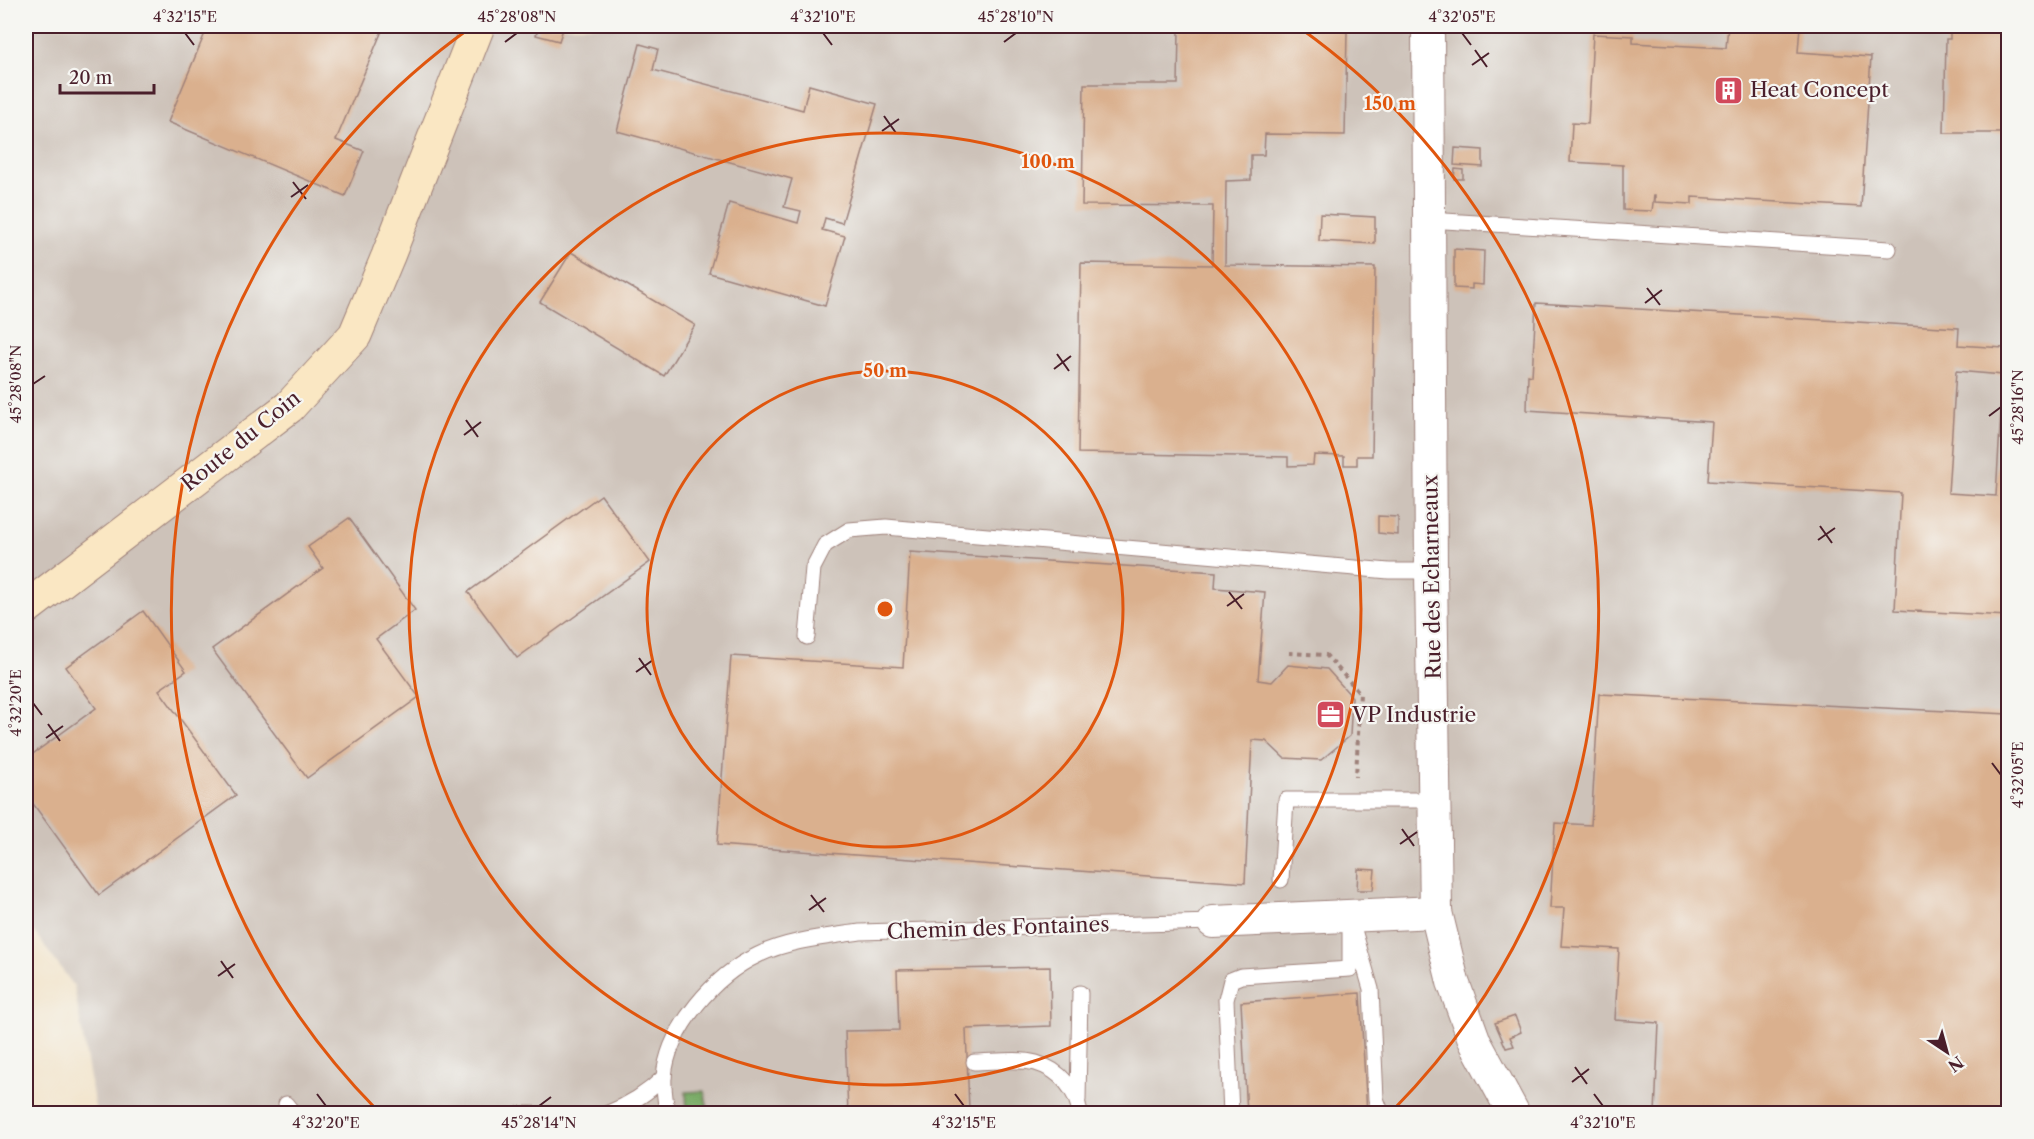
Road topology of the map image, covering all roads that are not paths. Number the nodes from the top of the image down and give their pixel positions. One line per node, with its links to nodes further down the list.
1 (478, 26): 6 (main road, Route du Coin)
2 (1428, 26): 3 (street, Rue des Echarneaux)
3 (1430, 220): 4 (lane); 5 (street, Rue des Echarneaux)
4 (1889, 249)
5 (1431, 571): 7 (lane); 8 (street, Rue des Echarneaux)
6 (26, 608)
7 (807, 637)
8 (1435, 800): 9 (lane); 10 (street, Rue des Echarneaux)
9 (1281, 880)
10 (1436, 912): 11 (street, Chemin des Fontaines); 23 (street, Rue des Echarneaux)
11 (1350, 916): 12 (street, Chemin des Fontaines); 21 (lane); 22 (lane)
12 (1212, 922): 15 (lane, Chemin des Fontaines)
13 (1080, 993): 16 (lane)
14 (974, 1062): 16 (lane)
15 (664, 1077): 19 (lane); 20 (lane, Chemin des Fontaines)
16 (1079, 1107)
17 (519, 1113): 18 (lane)
18 (550, 1113)
19 (606, 1113)
20 (667, 1113)
21 (1231, 1113)
22 (1382, 1113)
23 (1514, 1113)

